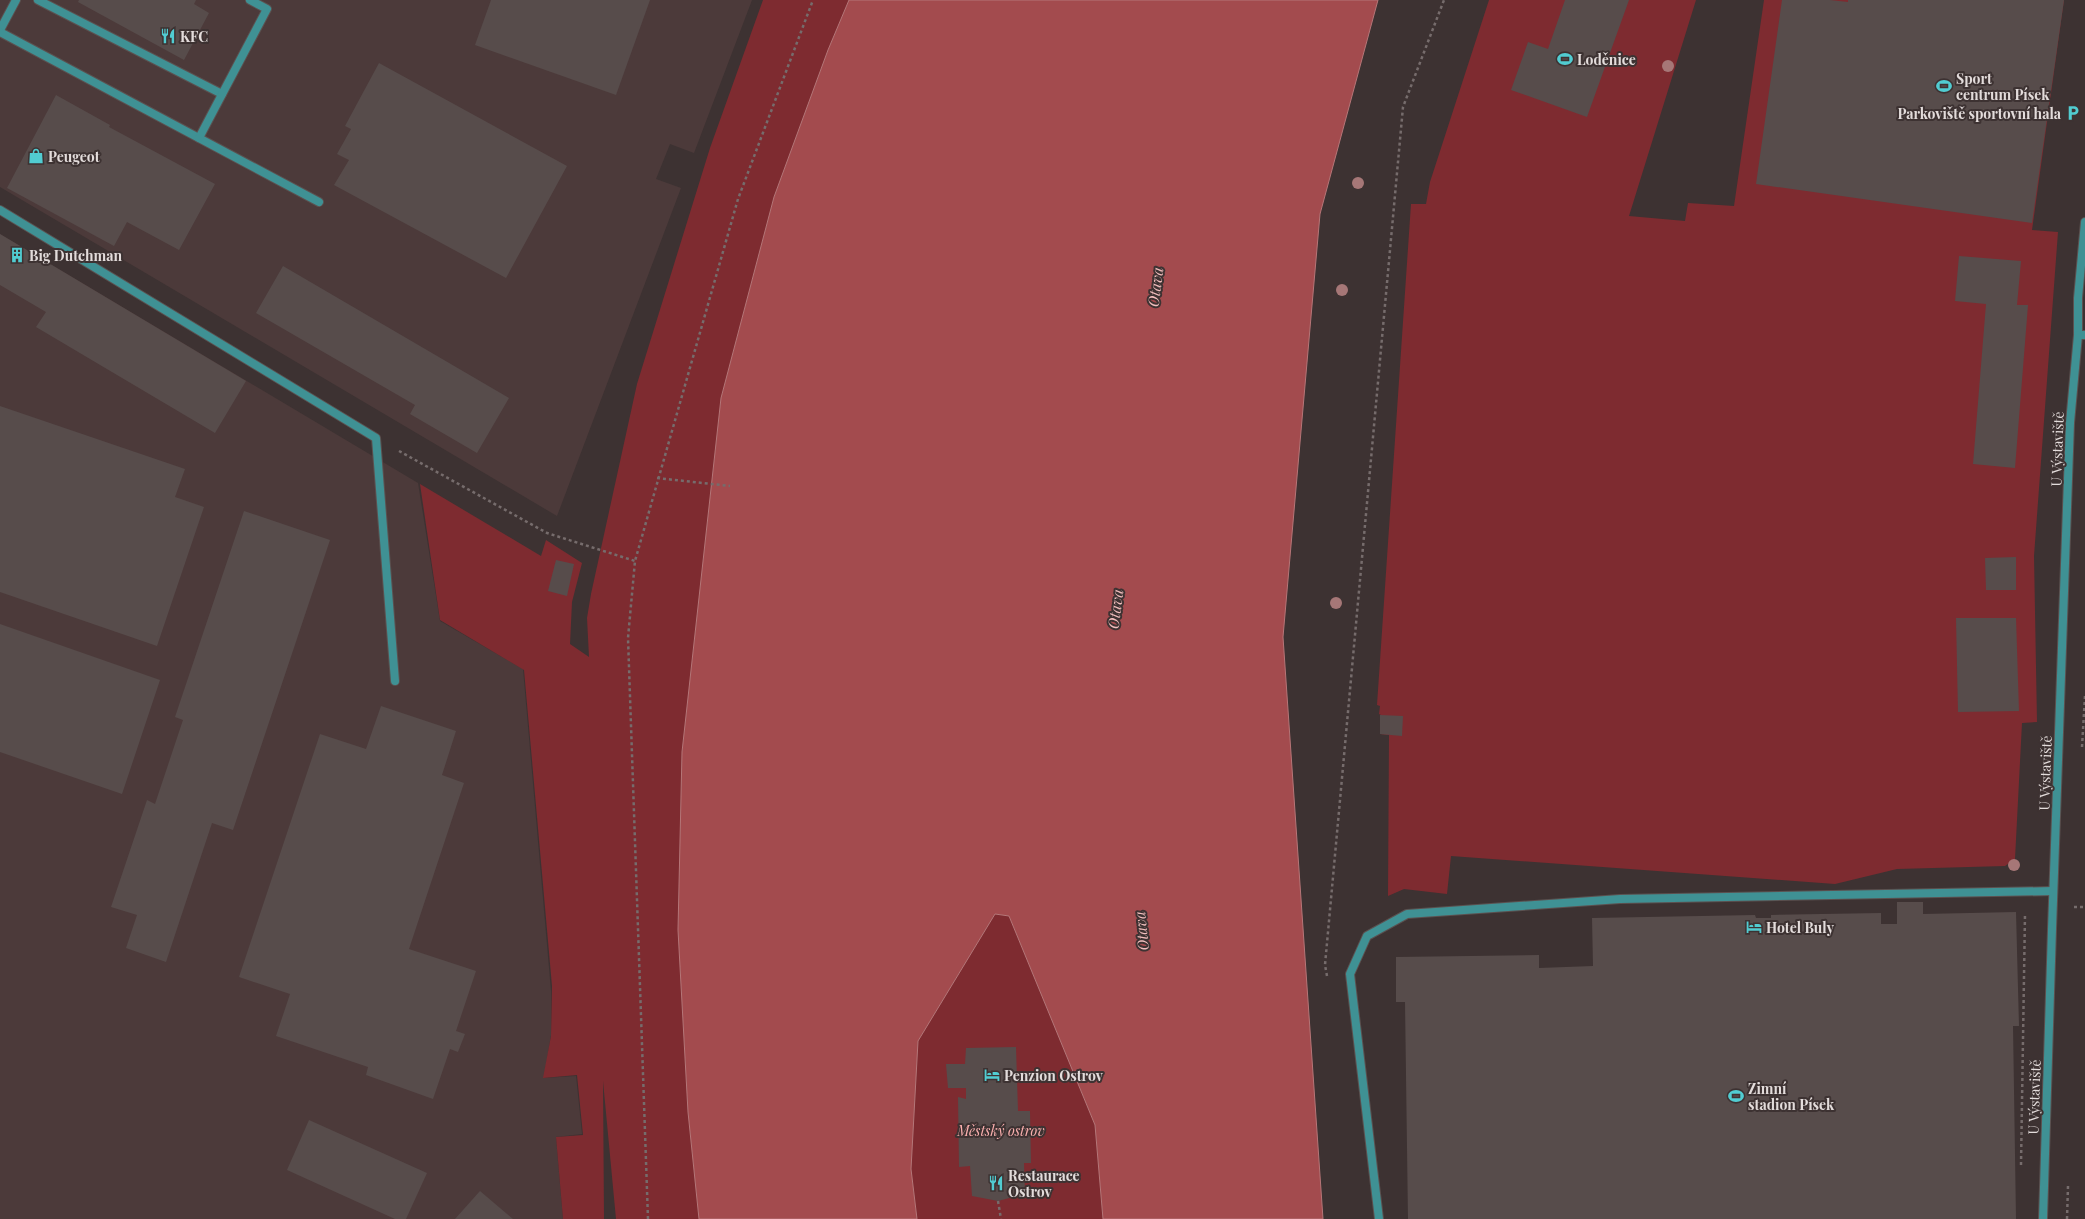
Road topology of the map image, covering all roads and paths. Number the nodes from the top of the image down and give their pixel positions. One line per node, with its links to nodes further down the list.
1 (16, 0): 6 (street)
2 (38, 0): 7 (street)
3 (250, 0): 7 (street)
4 (813, 0): 14 (path)
5 (1444, 0): 22 (path)
6 (0, 31): 8 (street)
7 (222, 94): 8 (street)
8 (199, 138): 9 (street)
9 (319, 202)
10 (0, 210): 13 (street)
11 (2085, 222): 12 (street, U Výstaviště)
12 (2082, 335): 18 (street, U Výstaviště)
13 (376, 438): 16 (path); 17 (street)
14 (657, 478): 15 (path); 16 (path)
15 (730, 486)
16 (635, 560): 25 (path)
17 (395, 681)
18 (2053, 891): 19 (street); 28 (street, U Výstaviště)
19 (2026, 892): 23 (path); 27 (street)
20 (2074, 907): 21 (path)
21 (2085, 907)
22 (1327, 980)
23 (2021, 1172)
24 (998, 1201): 26 (path)
25 (648, 1219)
26 (1000, 1219)
27 (1379, 1219)
28 (2044, 1219)

